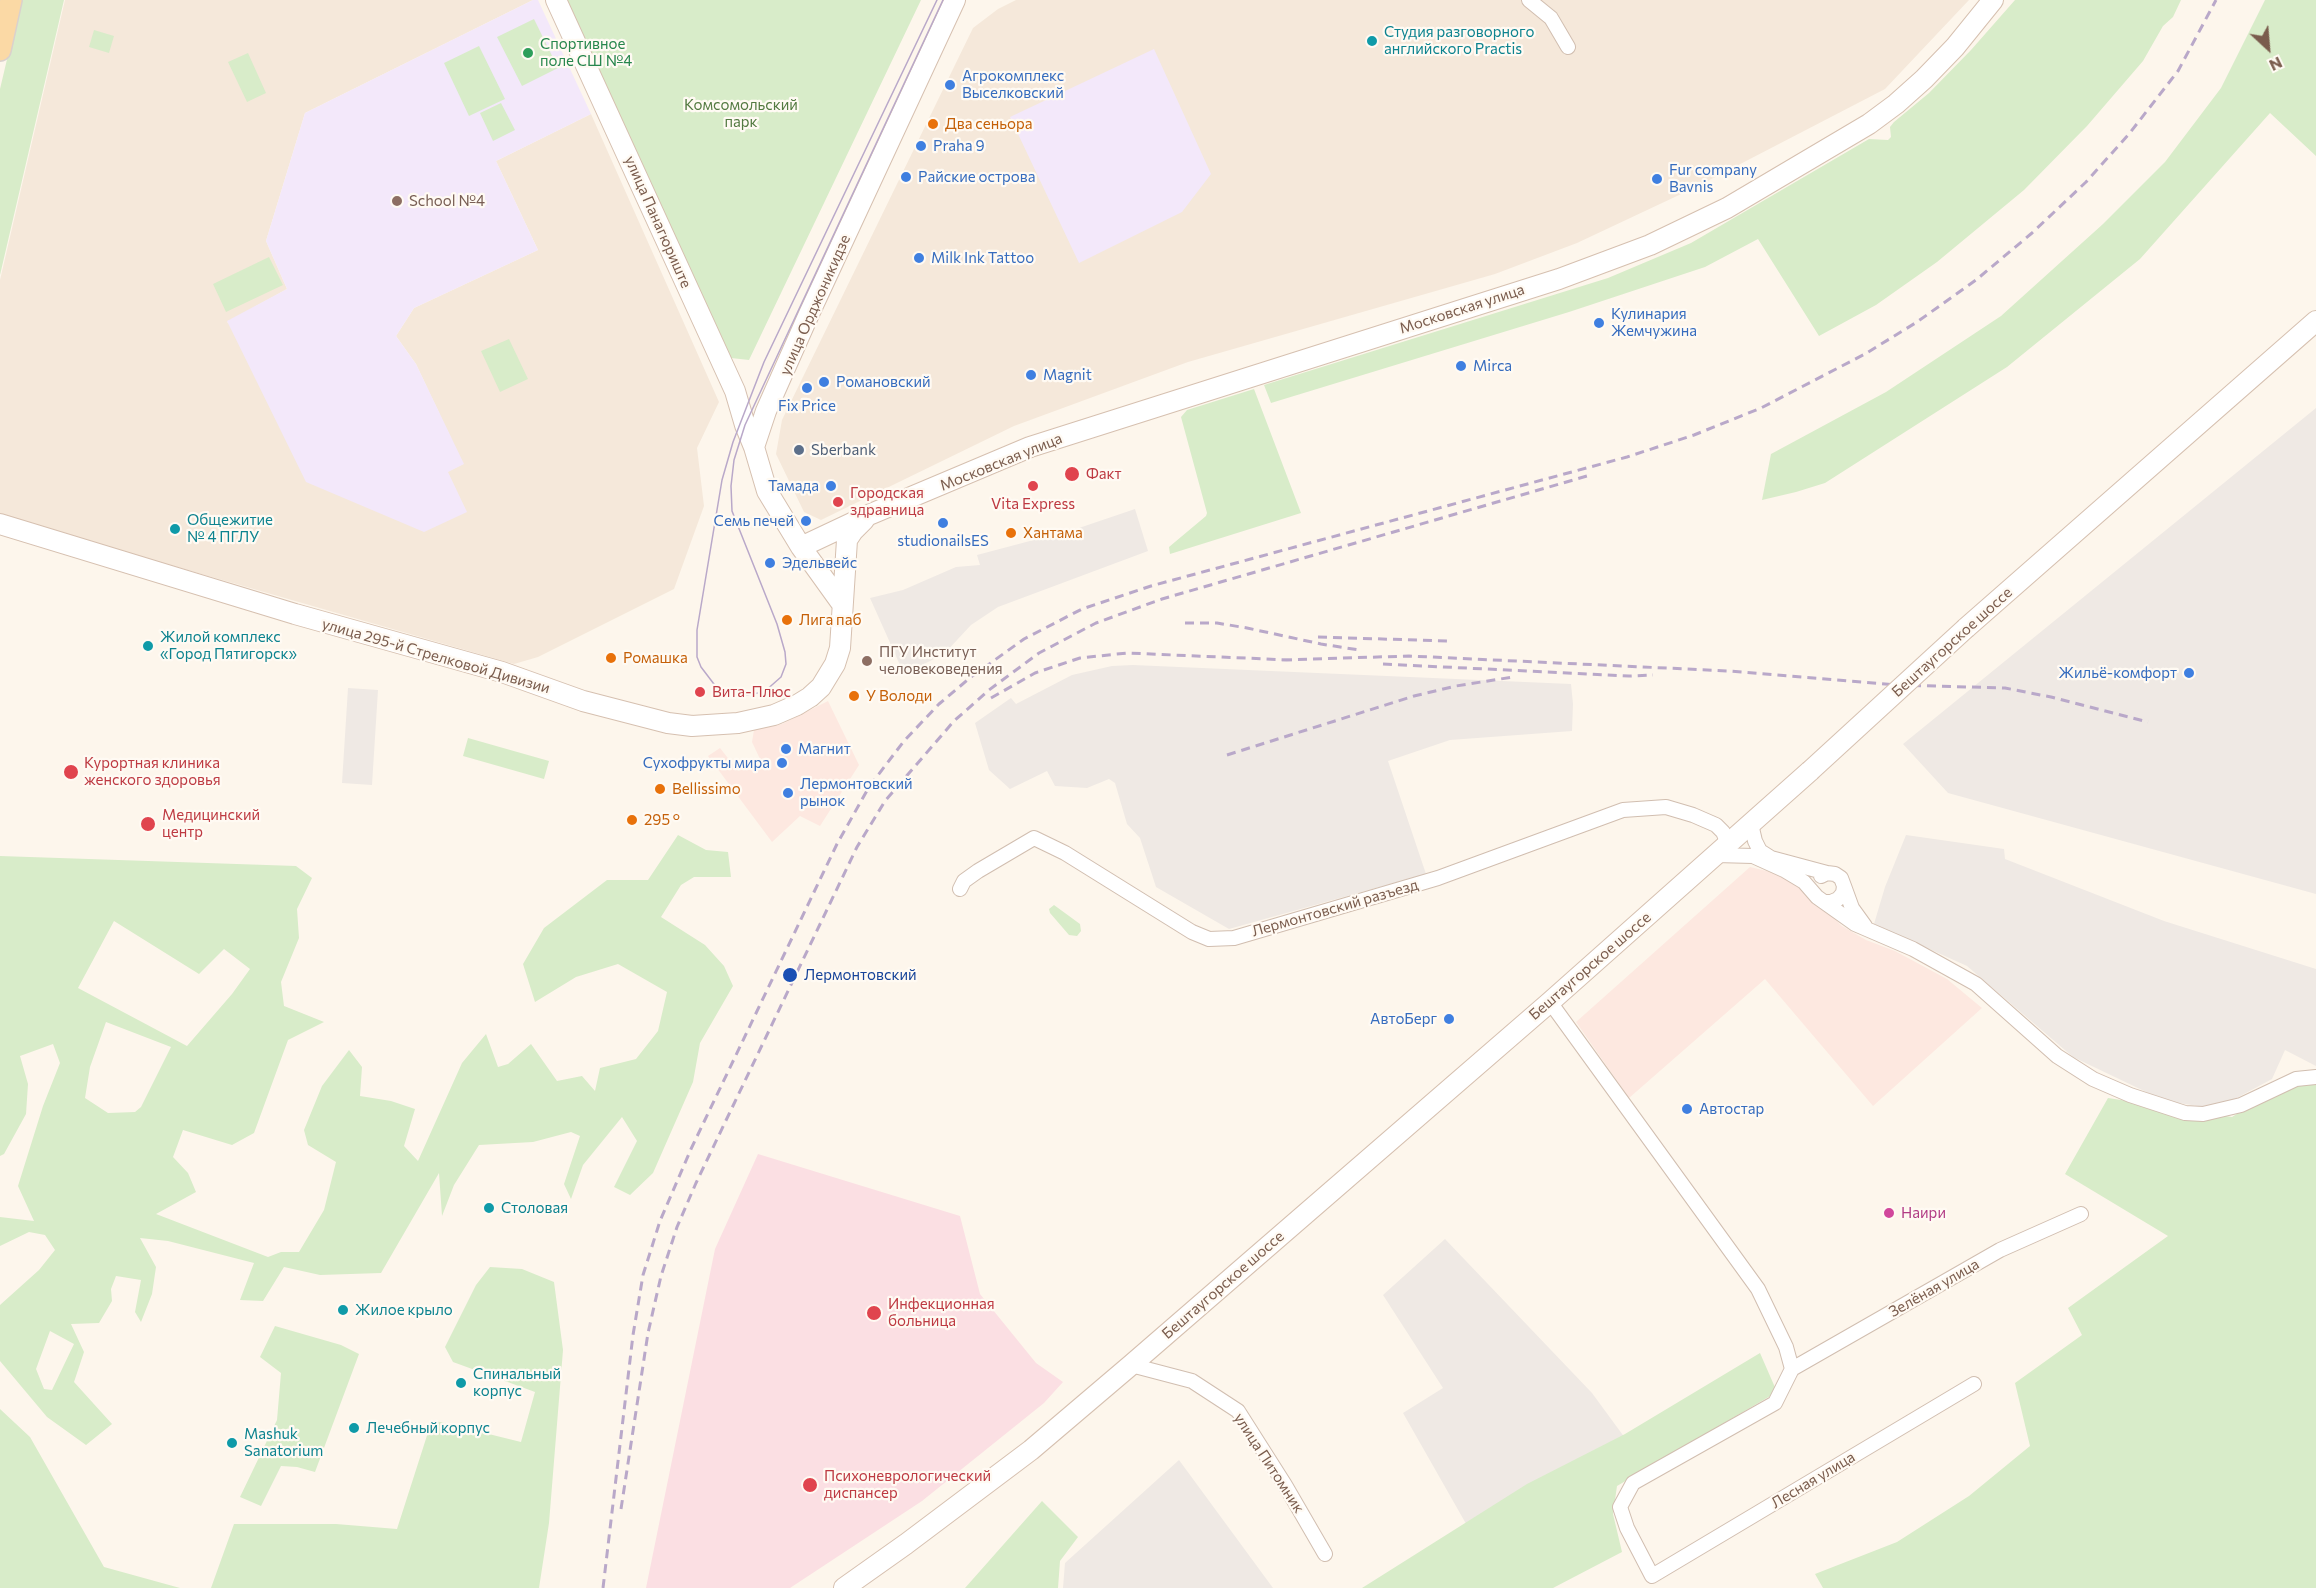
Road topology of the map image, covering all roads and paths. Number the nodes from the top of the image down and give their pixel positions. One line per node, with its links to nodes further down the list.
1 (11, 0): 7 (main road)
2 (556, 0): 9 (street, улица Панагюриште)
3 (955, 0): 9 (street, улица Орджоникидзе)
4 (1529, 0): 6 (street)
5 (1993, 0): 10 (street, Московская улица)
6 (1568, 47)
7 (0, 50)
8 (2316, 321): 14 (street, Бештаугорское шоссе, bridge)
9 (754, 447): 12 (street)
10 (871, 514): 12 (street, Московская улица); 13 (street, Московская улица)
11 (0, 524): 13 (street, улица 295-й Стрелковой Дивизии)
12 (801, 547): 13 (street)
13 (842, 604)
14 (1751, 824): 15 (street, Бештаугорское шоссе); 16 (street)
15 (1722, 849): 18 (street, Лермонтовский разъезд); 19 (street); 21 (street, Бештаугорское шоссе)
16 (1827, 873): 17 (street); 19 (street)
17 (1844, 886): 19 (street); 20 (street)
18 (960, 889)
19 (1820, 899): 20 (street)
20 (1870, 931): 22 (street)
21 (1550, 1002): 24 (street, Бештаугорское шоссе); 25 (street)
22 (2316, 1077)
23 (2081, 1214): 25 (street, Зелёная улица)
24 (1131, 1365): 27 (street, улица Питомник); 28 (street, Бештаугорское шоссе)
25 (1792, 1369): 26 (street, Лесная улица)
26 (1974, 1384)
27 (1325, 1554)
28 (844, 1588)

